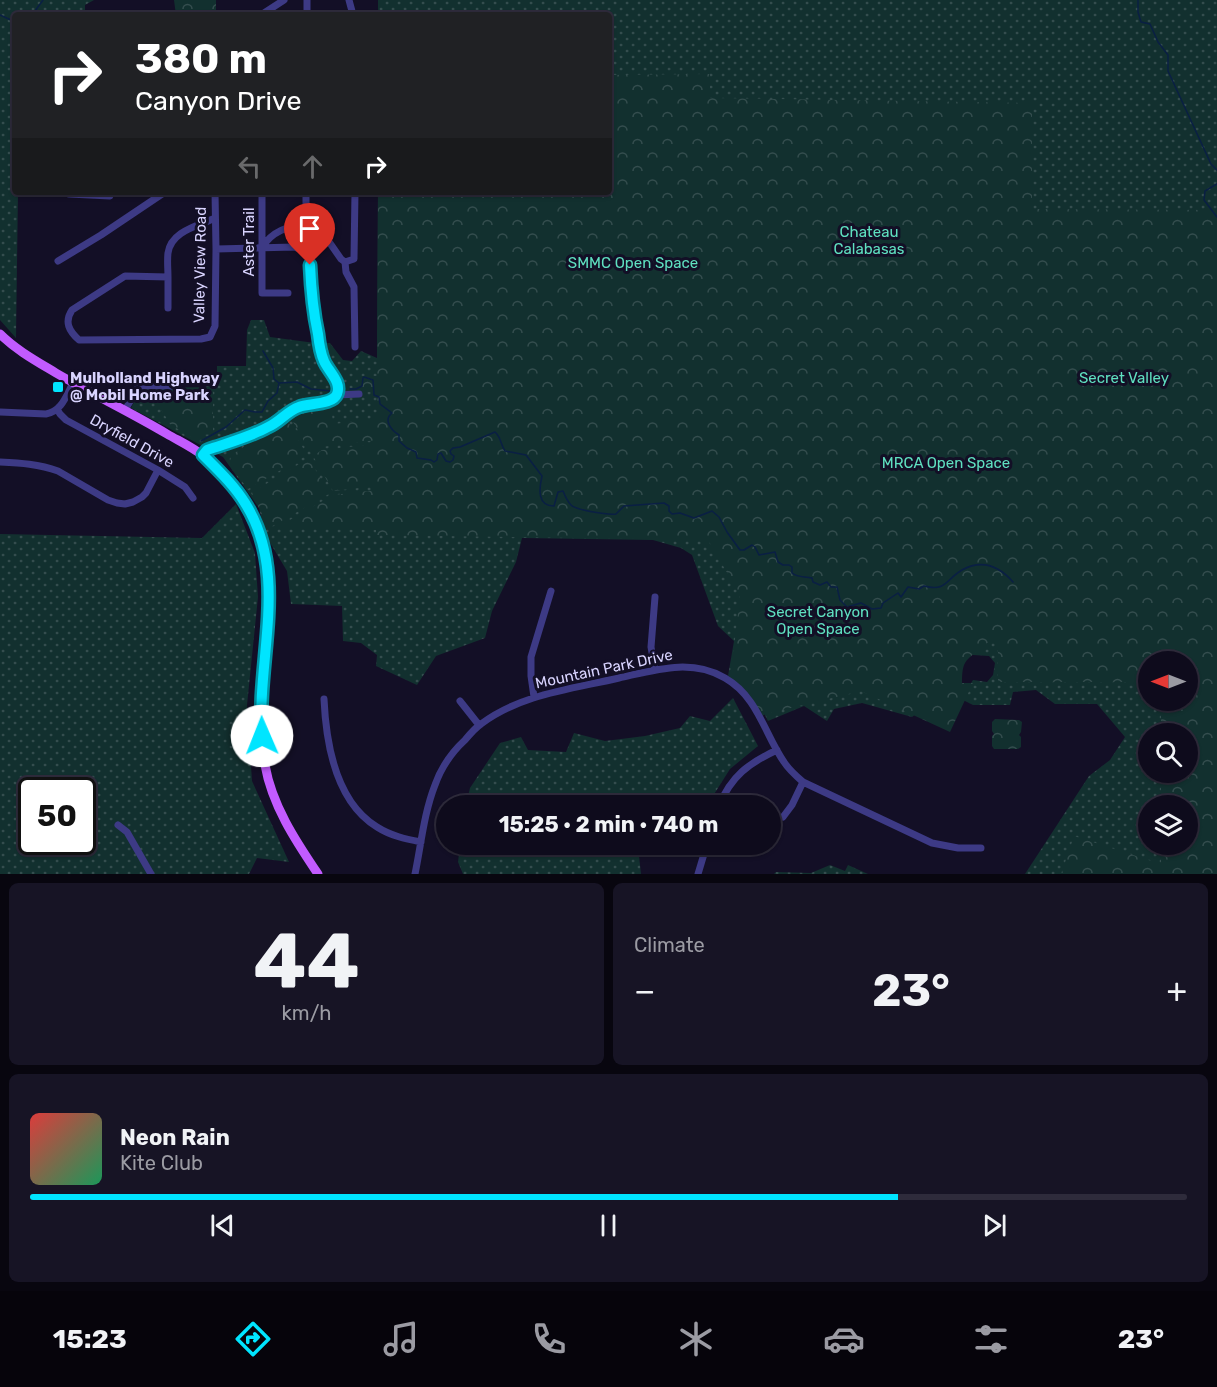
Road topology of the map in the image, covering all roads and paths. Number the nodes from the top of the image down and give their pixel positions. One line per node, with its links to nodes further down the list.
1 (284, 0): 2 (street)
2 (266, 12)
3 (161, 195): 12 (street)
4 (212, 195): 8 (street, Valley View Road)
5 (262, 195): 10 (street, Aster Trail)
6 (306, 195): 9 (street)
7 (355, 195): 13 (street)
8 (215, 219): 11 (street, Valley View Road); 14 (street)
9 (306, 223): 10 (street); 13 (street)
10 (262, 248): 11 (street); 15 (street, Aster Trail); 22 (street)
11 (216, 249): 14 (street, Valley View Road)
12 (58, 261)
13 (345, 262): 18 (street)
14 (168, 277): 16 (street)
15 (288, 293)
16 (168, 308)
17 (0, 334): 19 (main road)
18 (355, 347)
19 (73, 383): 23 (street); 24 (main road)
20 (178, 386): 24 (street)
21 (359, 394): 22 (street)
22 (337, 395): 26 (street)
23 (57, 410): 25 (street); 28 (street, Dryfield Drive)
24 (125, 410): 26 (main road)
25 (0, 412)
26 (203, 455): 46 (main road)
27 (0, 462): 28 (street)
28 (158, 470): 29 (street, Dryfield Drive)
29 (193, 498)
30 (551, 591): 33 (street)
31 (655, 597): 32 (street)
32 (655, 670): 33 (street, Mountain Park Drive); 37 (street, Mountain Park Drive)
33 (534, 697): 36 (street, Mountain Park Drive)
34 (324, 699): 42 (street)
35 (460, 700): 36 (street)
36 (479, 725): 42 (street, Mountain Park Drive)
37 (777, 750): 38 (street, Mountain Park Drive); 39 (street)
38 (803, 782): 40 (street); 43 (street, Mountain Park Drive)
39 (725, 795)
40 (783, 817)
41 (118, 825): 45 (street)
42 (421, 842): 47 (street, Mountain Park Drive)
43 (981, 848)
44 (704, 855): 48 (street)
45 (151, 874)
46 (318, 874)
47 (415, 874)
48 (698, 874)

